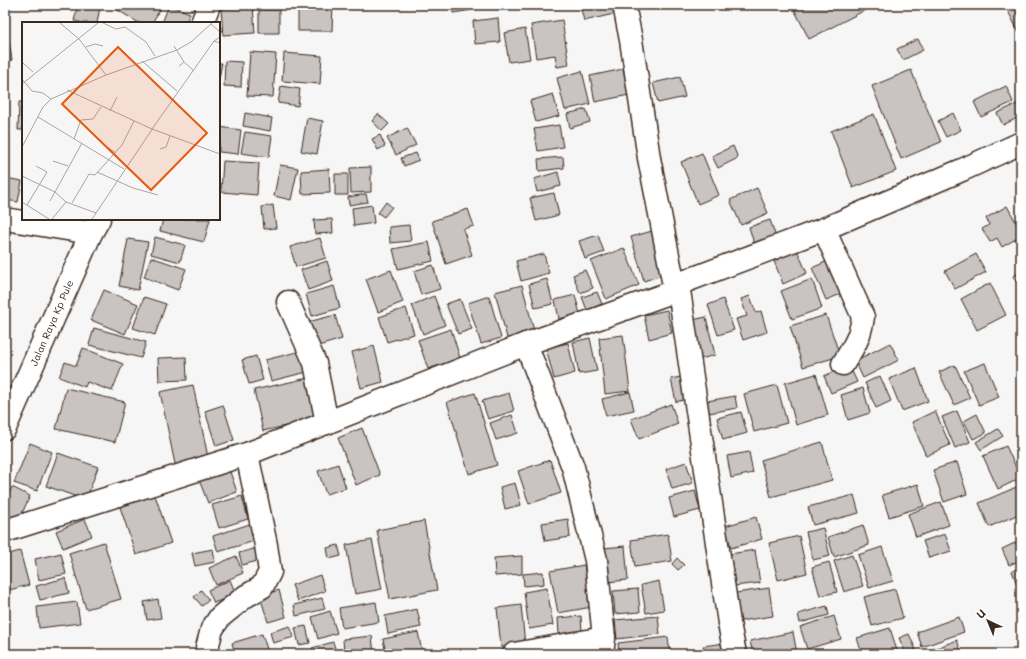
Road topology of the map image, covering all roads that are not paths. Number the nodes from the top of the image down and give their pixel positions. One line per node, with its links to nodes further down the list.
1 (209, 5): 3 (street)
2 (624, 5): 10 (street)
3 (202, 22)
4 (1021, 143): 9 (street)
5 (5, 218): 6 (street)
6 (22, 220)
7 (28, 220): 8 (street)
8 (95, 226): 15 (street, Jalan Raya Kp Pule)
9 (824, 229): 10 (street); 13 (street)
10 (677, 288): 12 (street); 21 (street)
11 (288, 302): 14 (street)
12 (526, 344): 14 (street); 18 (street)
13 (843, 364)
14 (327, 423): 16 (street)
15 (5, 428)
16 (247, 454): 17 (street); 19 (street)
17 (5, 531)
18 (603, 646): 20 (street)
19 (210, 654)
20 (514, 654)
21 (734, 654)

